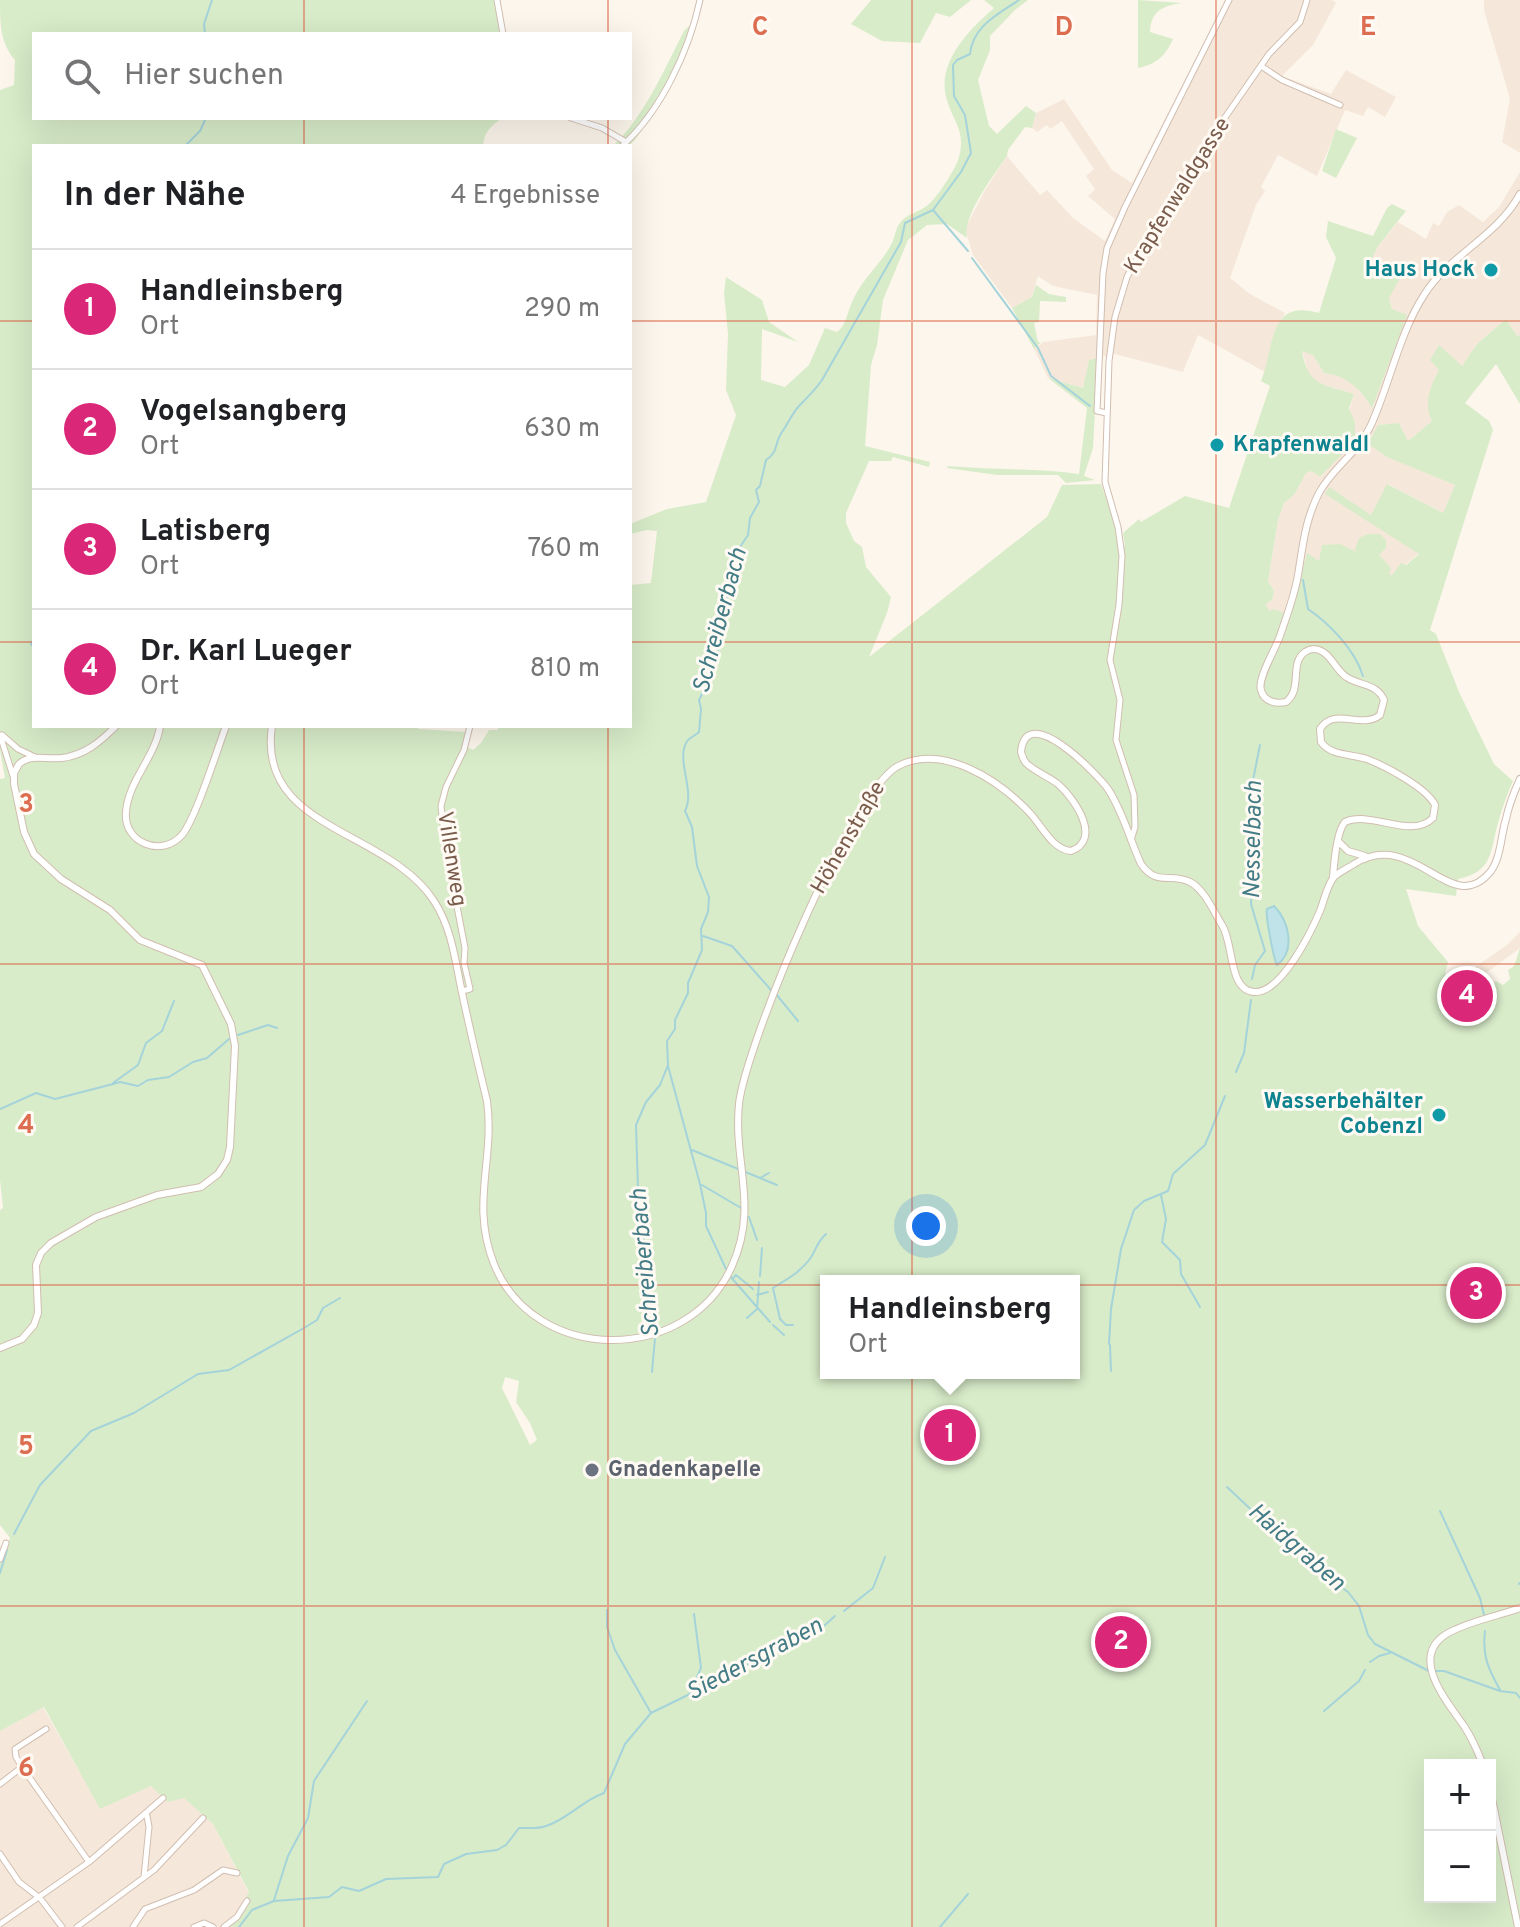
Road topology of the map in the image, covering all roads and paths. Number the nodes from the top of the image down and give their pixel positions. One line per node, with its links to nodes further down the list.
1 (497, 0): 5 (street)
2 (700, 0): 9 (street)
3 (1229, 0): 11 (street)
4 (1307, 0): 6 (street, Krapfenwaldgasse)
5 (503, 32)
6 (1261, 66): 7 (street); 11 (street, Krapfenwaldgasse)
7 (1340, 105)
8 (577, 120): 9 (street)
9 (624, 144)
10 (1520, 194): 22 (street)
11 (1107, 413): 21 (street, Krapfenwaldgasse)
12 (114, 728): 18 (street)
13 (159, 728): 14 (street)
14 (225, 728)
15 (272, 728): 25 (street)
16 (470, 728): 25 (street, Villenweg)
17 (0, 734): 18 (street); 19 (street)
18 (35, 757): 19 (street)
19 (14, 773): 26 (street)
20 (1520, 779): 23 (street)
21 (1131, 840): 24 (street, Höhenstraße); 25 (street, Höhenstraße)
22 (1339, 842): 23 (street); 24 (street, Höhenstraße)
23 (1365, 856): 24 (street)
24 (1333, 878)
25 (462, 991)
26 (0, 1348)
27 (6, 1543): 28 (street)
28 (0, 1559)
29 (1520, 1608): 31 (street)
30 (46, 1729): 32 (street)
31 (1480, 1759)
32 (22, 1767): 33 (street); 39 (street)
33 (0, 1784)
34 (163, 1798): 35 (street)
35 (146, 1815): 39 (street); 41 (street)
36 (203, 1818): 41 (street)
37 (1496, 1819): 51 (street)
38 (0, 1854): 42 (street)
39 (89, 1862): 42 (street)
40 (237, 1873): 47 (street)
41 (144, 1877): 46 (street)
42 (40, 1898): 44 (street); 45 (street)
43 (247, 1901): 50 (street)
44 (0, 1924)
45 (62, 1927)
46 (77, 1927)
47 (133, 1927)
48 (194, 1927): 49 (street)
49 (213, 1927)
50 (224, 1927)
51 (1518, 1927)

